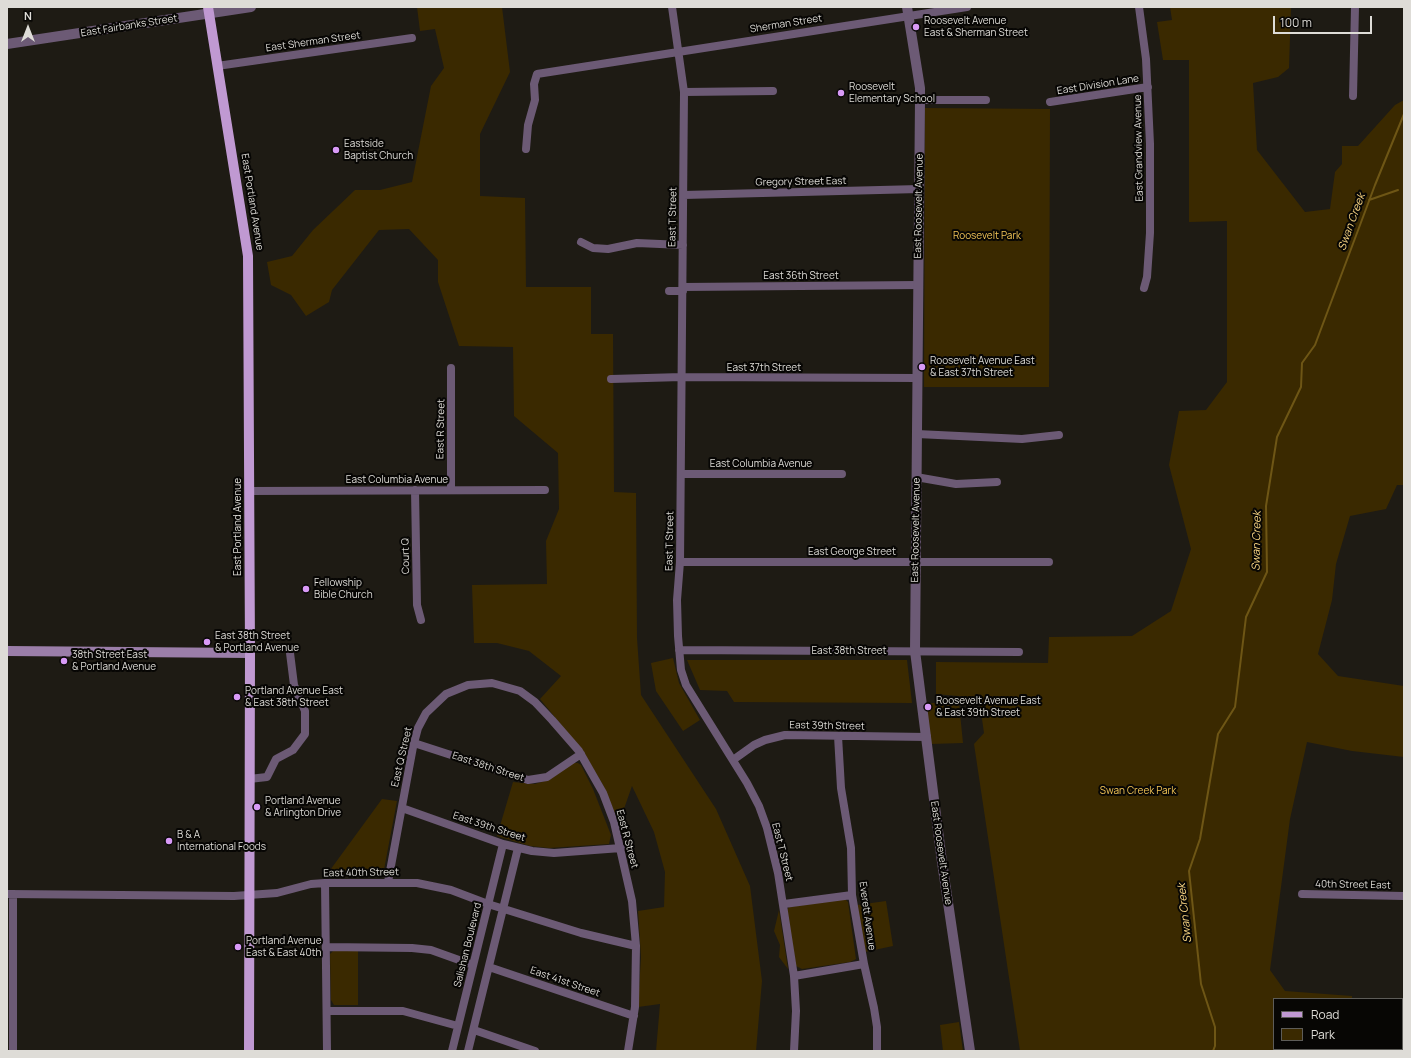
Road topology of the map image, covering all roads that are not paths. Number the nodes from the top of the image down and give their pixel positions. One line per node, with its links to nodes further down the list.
1 (251, 7): 6 (street, East Fairbanks Street)
2 (672, 7): 10 (street, East T Street)
3 (967, 7): 7 (street, Sherman Street)
4 (1139, 7): 12 (street, East Grandview Avenue)
5 (1355, 7): 15 (street)
6 (208, 10): 9 (street, East Fairbanks Street); 11 (main road, East Portland Avenue)
7 (908, 12): 10 (street, Sherman Street); 16 (street, East Roosevelt Avenue)
8 (412, 38): 11 (street, East Sherman Street)
9 (7, 44)
10 (679, 52): 14 (street, East T Street); 19 (street)
11 (217, 66): 41 (main road, East Portland Avenue)
12 (1148, 87): 18 (street, East Division Lane); 25 (street, East Grandview Avenue)
13 (773, 91): 14 (street)
14 (684, 92): 21 (street, East T Street)
15 (1353, 96)
16 (920, 100): 17 (street); 20 (street, East Roosevelt Avenue)
17 (986, 100)
18 (1050, 102)
19 (526, 149)
20 (919, 189): 21 (street, Gregory Street East); 24 (street, East Roosevelt Avenue)
21 (684, 195): 23 (street, East T Street)
22 (581, 242): 23 (street)
23 (683, 245): 26 (street, East T Street)
24 (918, 286): 26 (street, East 36th Street); 30 (street, East Roosevelt Avenue)
25 (1144, 288)
26 (683, 289): 27 (street, East 36th Street); 29 (street, East T Street)
27 (668, 291)
28 (452, 368): 39 (street, East R Street)
29 (682, 378): 30 (street, East 37th Street); 31 (street, East 37th Street); 34 (street, East T Street)
30 (917, 378): 32 (street, East Roosevelt Avenue)
31 (611, 380)
32 (917, 434): 33 (street); 36 (street, East Roosevelt Avenue)
33 (1060, 435)
34 (681, 474): 35 (street, East Columbia Avenue); 42 (street, East T Street)
35 (842, 474)
36 (916, 477): 37 (street); 43 (street, East Roosevelt Avenue)
37 (997, 482)
38 (415, 490): 39 (street, East Columbia Avenue); 41 (street, East Columbia Avenue); 45 (street, Court Q)
39 (451, 490): 40 (street, East Columbia Avenue)
40 (545, 490)
41 (249, 491): 50 (main road, East Portland Avenue)
42 (680, 562): 43 (street, East George Street); 46 (street, East T Street)
43 (915, 562): 44 (street, East George Street); 48 (street, East Roosevelt Avenue)
44 (1049, 562)
45 (421, 620)
46 (679, 650): 48 (street, East 38th Street); 57 (street, East T Street)
47 (7, 651): 50 (main road)
48 (915, 651): 49 (street, East 38th Street); 54 (street, East Roosevelt Avenue)
49 (1019, 652)
50 (250, 653): 58 (main road, East Portland Avenue)
51 (290, 653): 58 (street)
52 (492, 683): 55 (street, East Q Street); 56 (street, East R Street)
53 (838, 736): 54 (street, East 39th Street); 57 (street, East 39th Street); 68 (street, Everett Avenue)
54 (927, 737): 93 (street, East Roosevelt Avenue)
55 (414, 743): 56 (street, East 38th Street); 59 (street, East Q Street)
56 (581, 754): 62 (street, East R Street)
57 (733, 760): 71 (street, East T Street)
58 (249, 779): 67 (main road, East Portland Avenue)
59 (402, 808): 60 (street, East 39th Street); 63 (street, East Q Street)
60 (503, 844): 61 (street, East 39th Street); 70 (street, Salishan Boulevard)
61 (518, 848): 62 (street, East 39th Street); 72 (street)
62 (621, 848): 73 (street, East R Street)
63 (388, 882): 64 (street, East 40th Street); 70 (street, East 40th Street)
64 (325, 883): 67 (street, East 40th Street); 74 (street)
65 (10, 894): 67 (street, East 40th Street); 79 (street)
66 (1302, 894): 69 (street, 40th Street East)
67 (249, 895): 85 (main road, East Portland Avenue)
68 (852, 895): 71 (street); 75 (street, Everett Avenue)
69 (1404, 896)
70 (488, 904): 72 (street, East 40th Street); 76 (street, Salishan Boulevard)
71 (784, 904): 78 (street, East T Street)
72 (503, 908): 73 (street, East 40th Street); 77 (street)
73 (636, 946): 81 (street, East R Street)
74 (326, 947): 76 (street); 80 (street)
75 (864, 964): 78 (street); 92 (street, Everett Avenue)
76 (473, 965): 82 (street, Salishan Boulevard)
77 (489, 967): 81 (street, East 41st Street); 83 (street)
78 (794, 976): 91 (street, East T Street)
79 (10, 983): 84 (street)
80 (327, 1011): 82 (street); 86 (street)
81 (634, 1016): 90 (street, East R Street)
82 (458, 1026): 87 (street, Salishan Boulevard)
83 (474, 1030): 88 (street); 89 (street)
84 (13, 1051)
85 (249, 1051)
86 (327, 1051)
87 (452, 1051)
88 (468, 1051)
89 (535, 1051)
90 (628, 1051)
91 (794, 1051)
92 (877, 1051)
93 (970, 1051)

